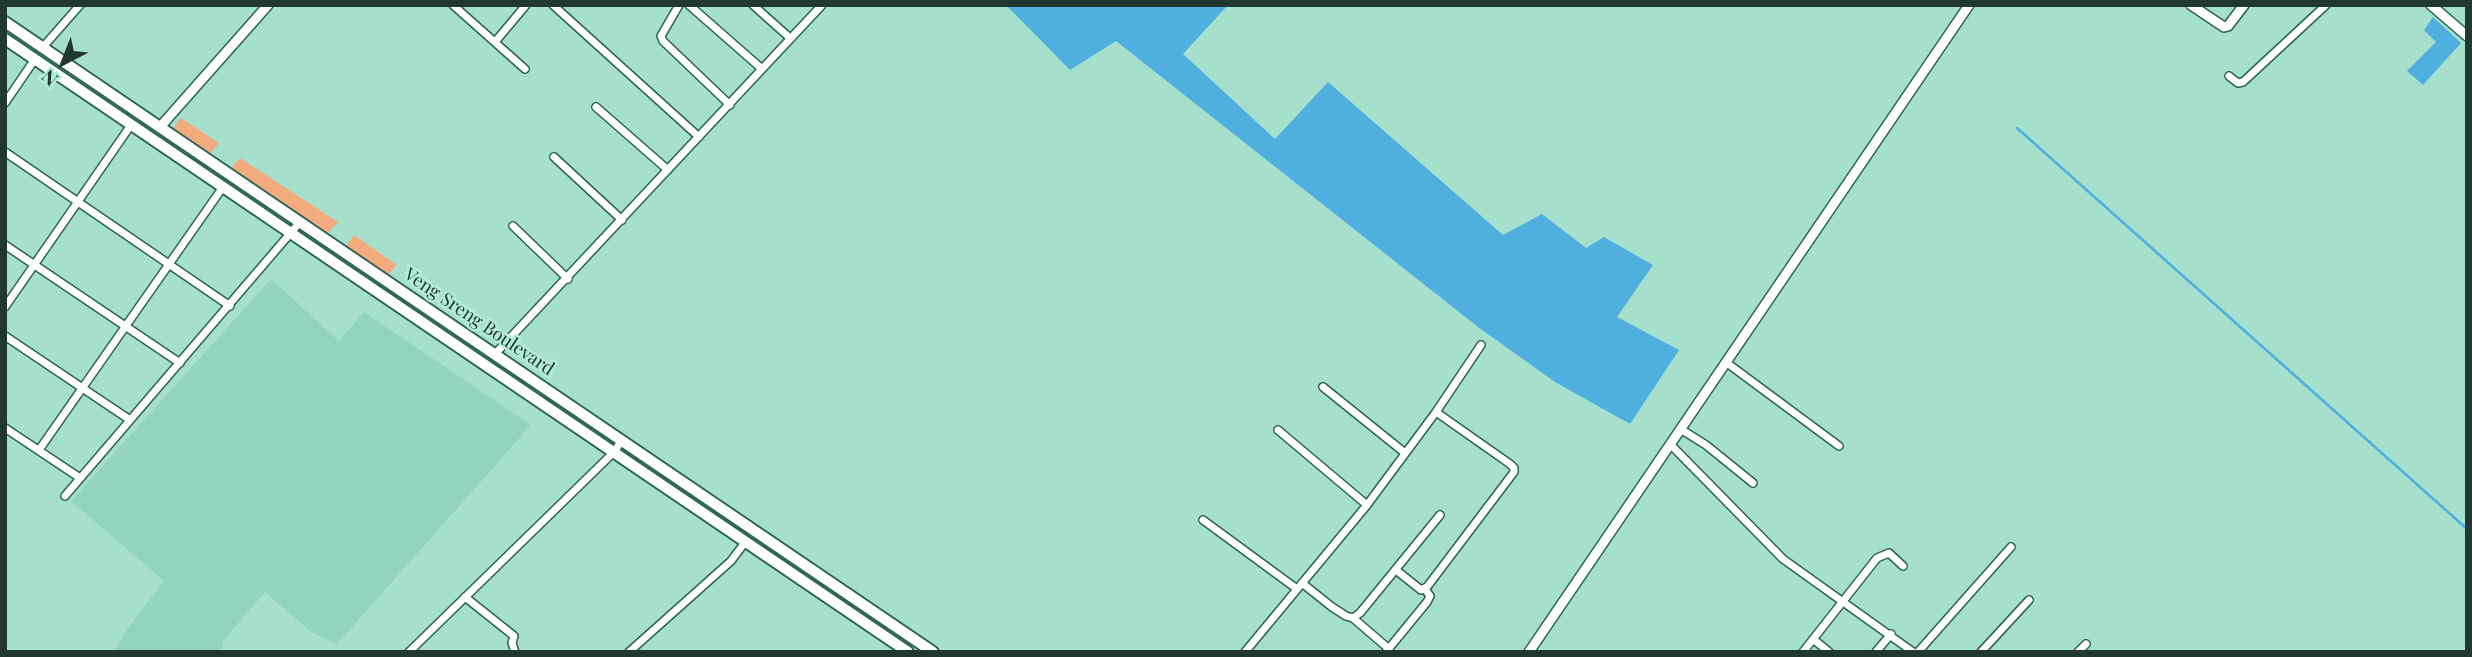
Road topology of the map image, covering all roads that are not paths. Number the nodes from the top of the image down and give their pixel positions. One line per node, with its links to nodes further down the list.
1 (80, 5): 20 (street)
2 (268, 5): 29 (street)
3 (453, 5): 19 (street)
4 (526, 5): 19 (street)
5 (553, 5): 30 (street)
6 (679, 5): 26 (street)
7 (689, 5): 23 (street)
8 (753, 5): 17 (street)
9 (1969, 5): 53 (street)
10 (2191, 5): 11 (street)
11 (2244, 5)
12 (2326, 5): 24 (street)
13 (2431, 5): 16 (street)
14 (817, 7): 17 (street)
15 (5, 22): 20 (main road, Veng Sreng Boulevard)
16 (2465, 30)
17 (790, 38): 23 (street)
18 (5, 39): 21 (main road, Veng Sreng Boulevard)
19 (495, 42): 22 (street)
20 (43, 47): 29 (main road, Veng Sreng Boulevard)
21 (35, 60): 25 (street); 28 (main road, Veng Sreng Boulevard)
22 (525, 69)
23 (762, 69): 26 (street)
24 (2229, 76)
25 (5, 103)
26 (730, 105): 30 (street)
27 (596, 107): 33 (street)
28 (131, 125): 34 (main road, Veng Sreng Boulevard); 35 (street)
29 (160, 127): 37 (main road, Veng Sreng Boulevard)
30 (699, 137): 33 (street)
31 (5, 152): 35 (street)
32 (554, 157): 36 (street)
33 (668, 170): 36 (street)
34 (223, 187): 39 (main road, Veng Sreng Boulevard); 41 (street)
35 (78, 202): 41 (street); 42 (street)
36 (622, 220): 43 (street)
37 (300, 222): 39 (street); 44 (main road, Veng Sreng Boulevard)
38 (513, 226): 43 (street)
39 (292, 234): 45 (street); 47 (main road, Veng Sreng Boulevard)
40 (5, 245): 42 (street)
41 (169, 264): 45 (street); 48 (street)
42 (35, 265): 46 (street); 48 (street)
43 (568, 279): 51 (street)
44 (424, 305): 47 (main road); 51 (main road, Veng Sreng Boulevard)
45 (230, 306): 52 (street)
46 (5, 307)
47 (416, 318): 65 (main road, Veng Sreng Boulevard)
48 (126, 327): 52 (street); 55 (street)
49 (5, 336): 55 (street)
50 (1480, 345): 56 (street)
51 (495, 355): 61 (main road, Veng Sreng Boulevard)
52 (180, 363): 57 (street)
53 (1727, 363): 60 (street); 63 (street)
54 (1324, 387): 66 (street)
55 (83, 388): 57 (street); 64 (street)
56 (1436, 412): 66 (street); 78 (street)
57 (130, 420): 67 (street)
58 (5, 428): 64 (street)
59 (1278, 430): 70 (street)
60 (1682, 430): 62 (street); 68 (street)
61 (622, 440): 65 (street); 91 (main road, Veng Sreng Boulevard)
62 (1671, 445): 81 (street); 93 (street)
63 (1839, 446)
64 (39, 450): 67 (street)
65 (614, 452): 73 (main road, Veng Sreng Boulevard); 79 (street)
66 (1405, 453): 70 (street)
67 (80, 478): 69 (street)
68 (1754, 483)
69 (65, 496)
70 (1367, 505): 77 (street)
71 (1440, 515): 76 (street)
72 (1203, 520): 77 (street)
73 (746, 541): 89 (street); 90 (main road, Veng Sreng Boulevard)
74 (2011, 547): 98 (street)
75 (1903, 566): 81 (street)
76 (1396, 570): 78 (street); 82 (street)
77 (1300, 586): 82 (street); 92 (street)
78 (1425, 589): 86 (street)
79 (465, 597): 87 (street); 88 (street)
80 (2029, 600): 99 (street)
81 (1845, 602): 83 (street); 84 (street)
82 (1353, 618): 86 (street)
83 (1891, 634): 96 (street); 97 (street)
84 (1814, 639): 94 (street); 95 (street)
85 (2086, 644): 100 (street)
86 (1387, 650)
87 (411, 651)
88 (515, 652)
89 (629, 652)
90 (908, 652)
91 (933, 652)
92 (1245, 652)
93 (1529, 652)
94 (1803, 652)
95 (1829, 652)
96 (1876, 652)
97 (1913, 652)
98 (1918, 652)
99 (1981, 652)
100 (2078, 652)

